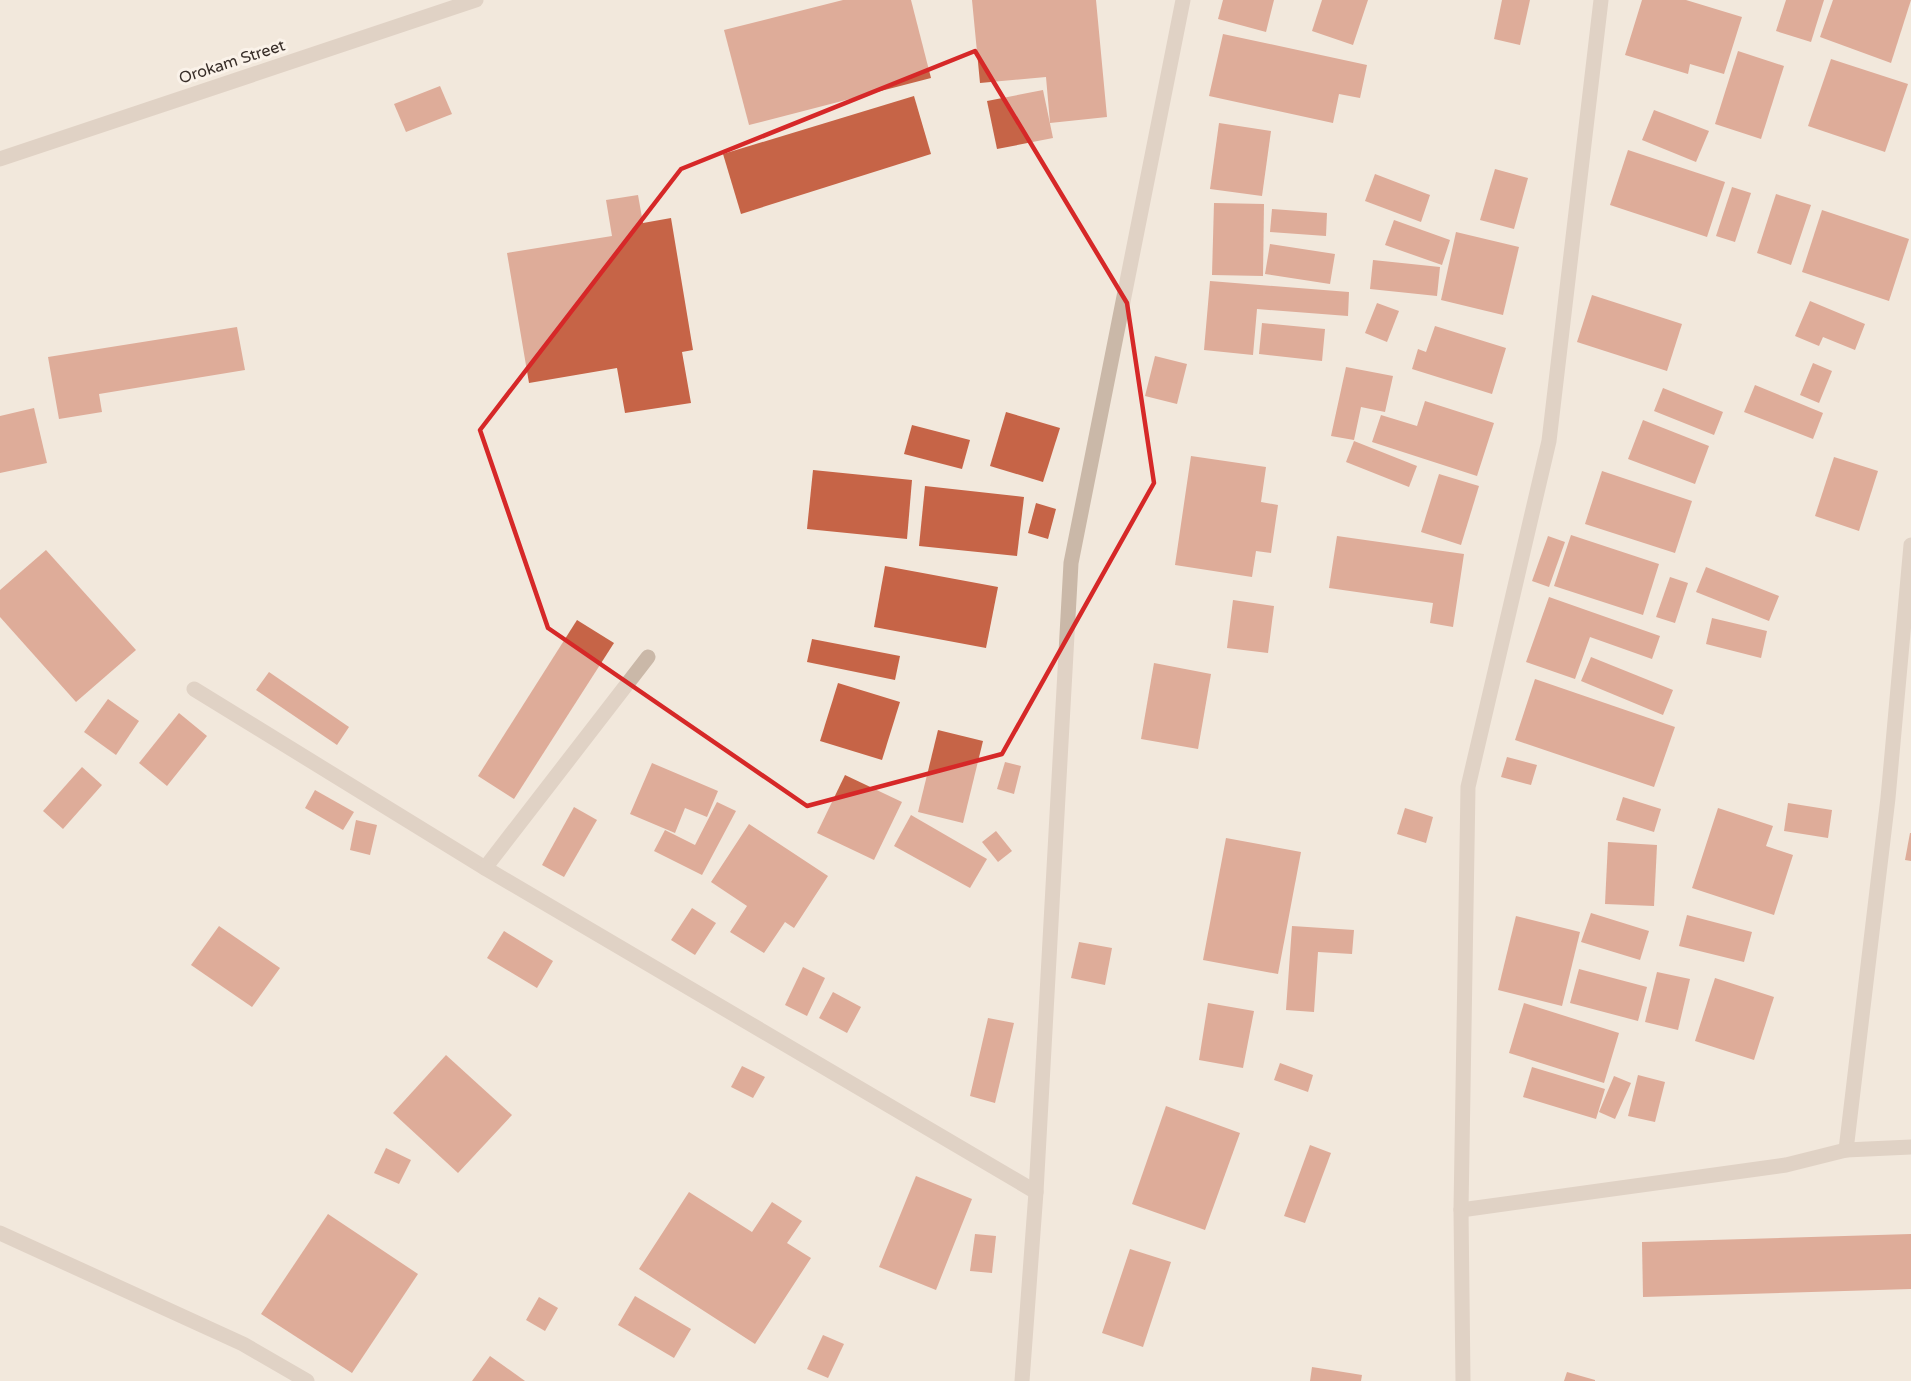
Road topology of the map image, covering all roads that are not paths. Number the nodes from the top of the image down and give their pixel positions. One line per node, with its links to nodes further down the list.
1 (476, 0): 4 (street, Orokam Street)
2 (1184, 0): 11 (street)
3 (1601, 0): 12 (street)
4 (0, 159)
5 (1911, 545): 10 (street)
6 (648, 657): 8 (street)
7 (194, 689): 8 (street)
8 (485, 868): 11 (street)
9 (1911, 1147): 10 (street)
10 (1846, 1150): 12 (street)
11 (1036, 1192): 15 (street)
12 (1461, 1210): 16 (street)
13 (0, 1233): 14 (street)
14 (307, 1381)
15 (1022, 1381)
16 (1463, 1381)

